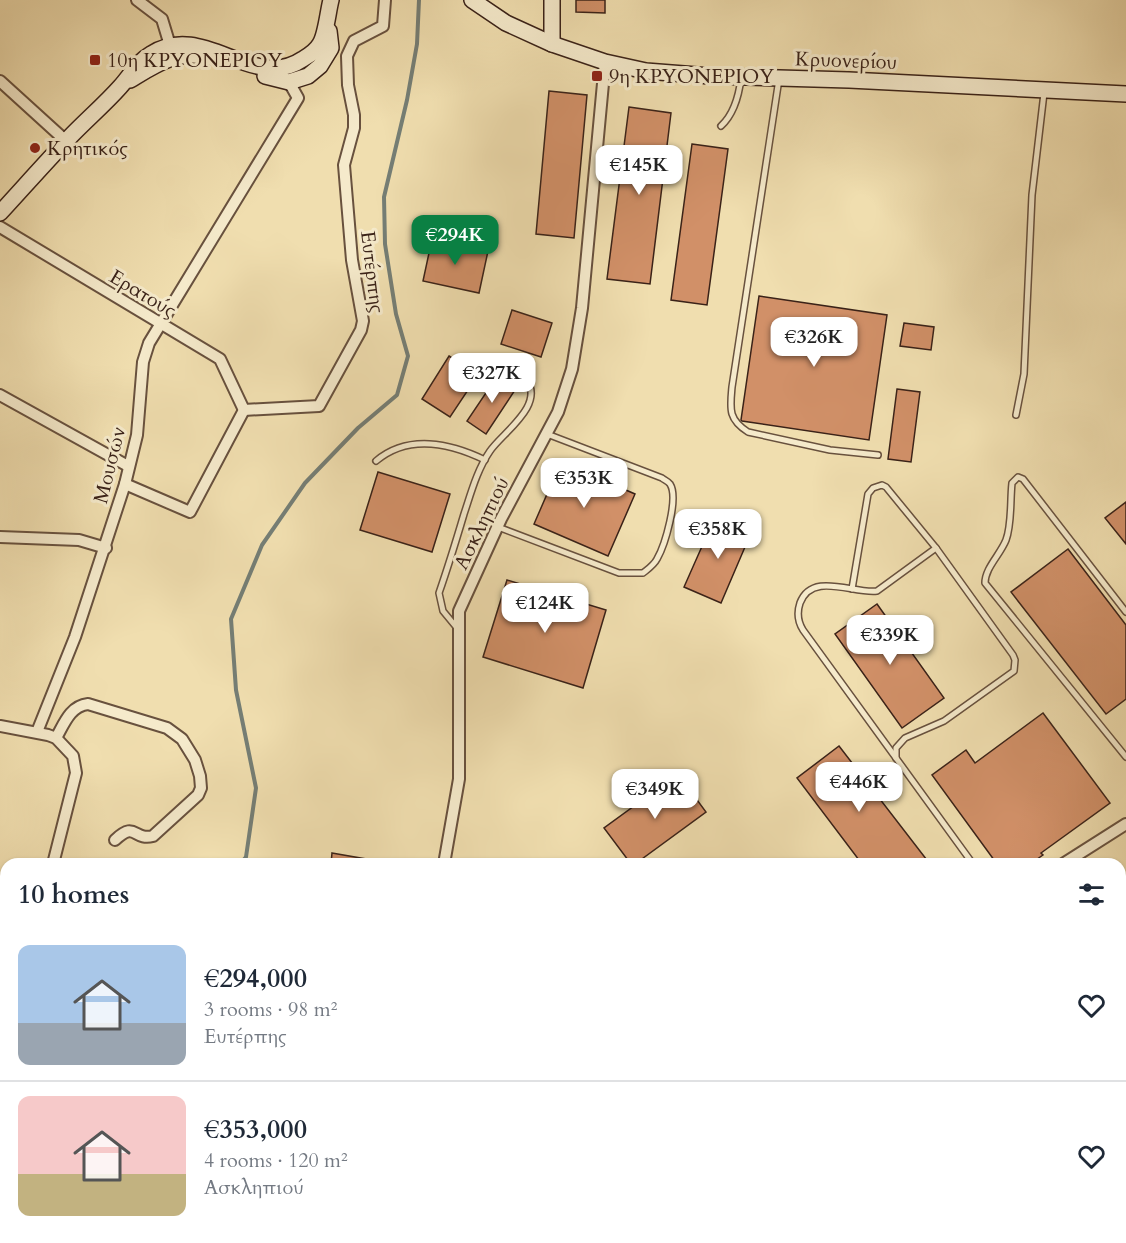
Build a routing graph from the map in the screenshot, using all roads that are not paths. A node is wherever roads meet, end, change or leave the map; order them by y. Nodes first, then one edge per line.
1 (137, 0) edge
2 (331, 0) edge
3 (385, 0) edge
4 (472, 0) edge
5 (552, 0) edge
6 (327, 16) junction
7 (552, 44) junction
8 (171, 51) junction
9 (605, 62) junction
10 (741, 77) junction
11 (780, 78) junction
12 (0, 81) edge
13 (289, 82) junction
14 (1044, 91) junction
15 (1126, 94) edge
16 (721, 126) dead end
17 (66, 141) junction
18 (0, 213) edge
19 (0, 227) edge
20 (159, 324) junction
21 (526, 379) dead end
22 (0, 395) edge
23 (243, 410) junction
24 (1016, 415) dead end
25 (546, 434) junction
26 (878, 455) dead end
27 (485, 460) junction
28 (376, 461) dead end
29 (128, 466) junction
30 (125, 484) junction
31 (498, 526) junction
32 (0, 537) edge
33 (106, 548) junction
34 (936, 548) junction
35 (852, 589) junction
36 (1126, 612) edge
37 (458, 629) junction
38 (0, 726) edge
39 (37, 732) junction
40 (56, 738) junction
41 (1126, 757) edge
42 (896, 758) junction
43 (1126, 824) edge
44 (115, 840) dead end
45 (55, 858) edge
46 (445, 858) edge
47 (969, 858) edge
48 (1072, 858) edge

1 - 8 street
2 - 6 main road
3 - 23 street, Ευτέρπης
4 - 7 main road, Κρυονερίου
5 - 7 main road
6 - 8 main road
6 - 13 main road
7 - 9 main road, Κρυονερίου
8 - 13 main road
8 - 17 main road
9 - 10 main road, Κρυονερίου
9 - 25 street, Ασκληπιού
10 - 11 main road, Κρυονερίου
10 - 16 lane
11 - 14 main road, Κρυονερίου
11 - 26 lane
12 - 17 street
13 - 20 street, Μουσών
14 - 15 main road, Κρυονερίου
14 - 24 lane
17 - 18 main road
19 - 20 street, Ερατούς
20 - 23 street, Ερατούς
20 - 29 street, Μουσών
21 - 27 lane
22 - 29 street
23 - 30 street
25 - 31 street, Ασκληπιού
25 - 31 lane
27 - 28 lane
27 - 37 lane
29 - 30 street, Μουσών
30 - 33 street, Μουσών
31 - 37 street, Ασκληπιού
32 - 33 street
33 - 39 street, Μουσών
34 - 35 lane
34 - 35 lane
34 - 42 lane
35 - 42 lane
36 - 41 lane
37 - 46 street, Ασκληπιού
38 - 39 street
39 - 40 street
40 - 44 street
40 - 45 street
42 - 47 lane
43 - 48 street

